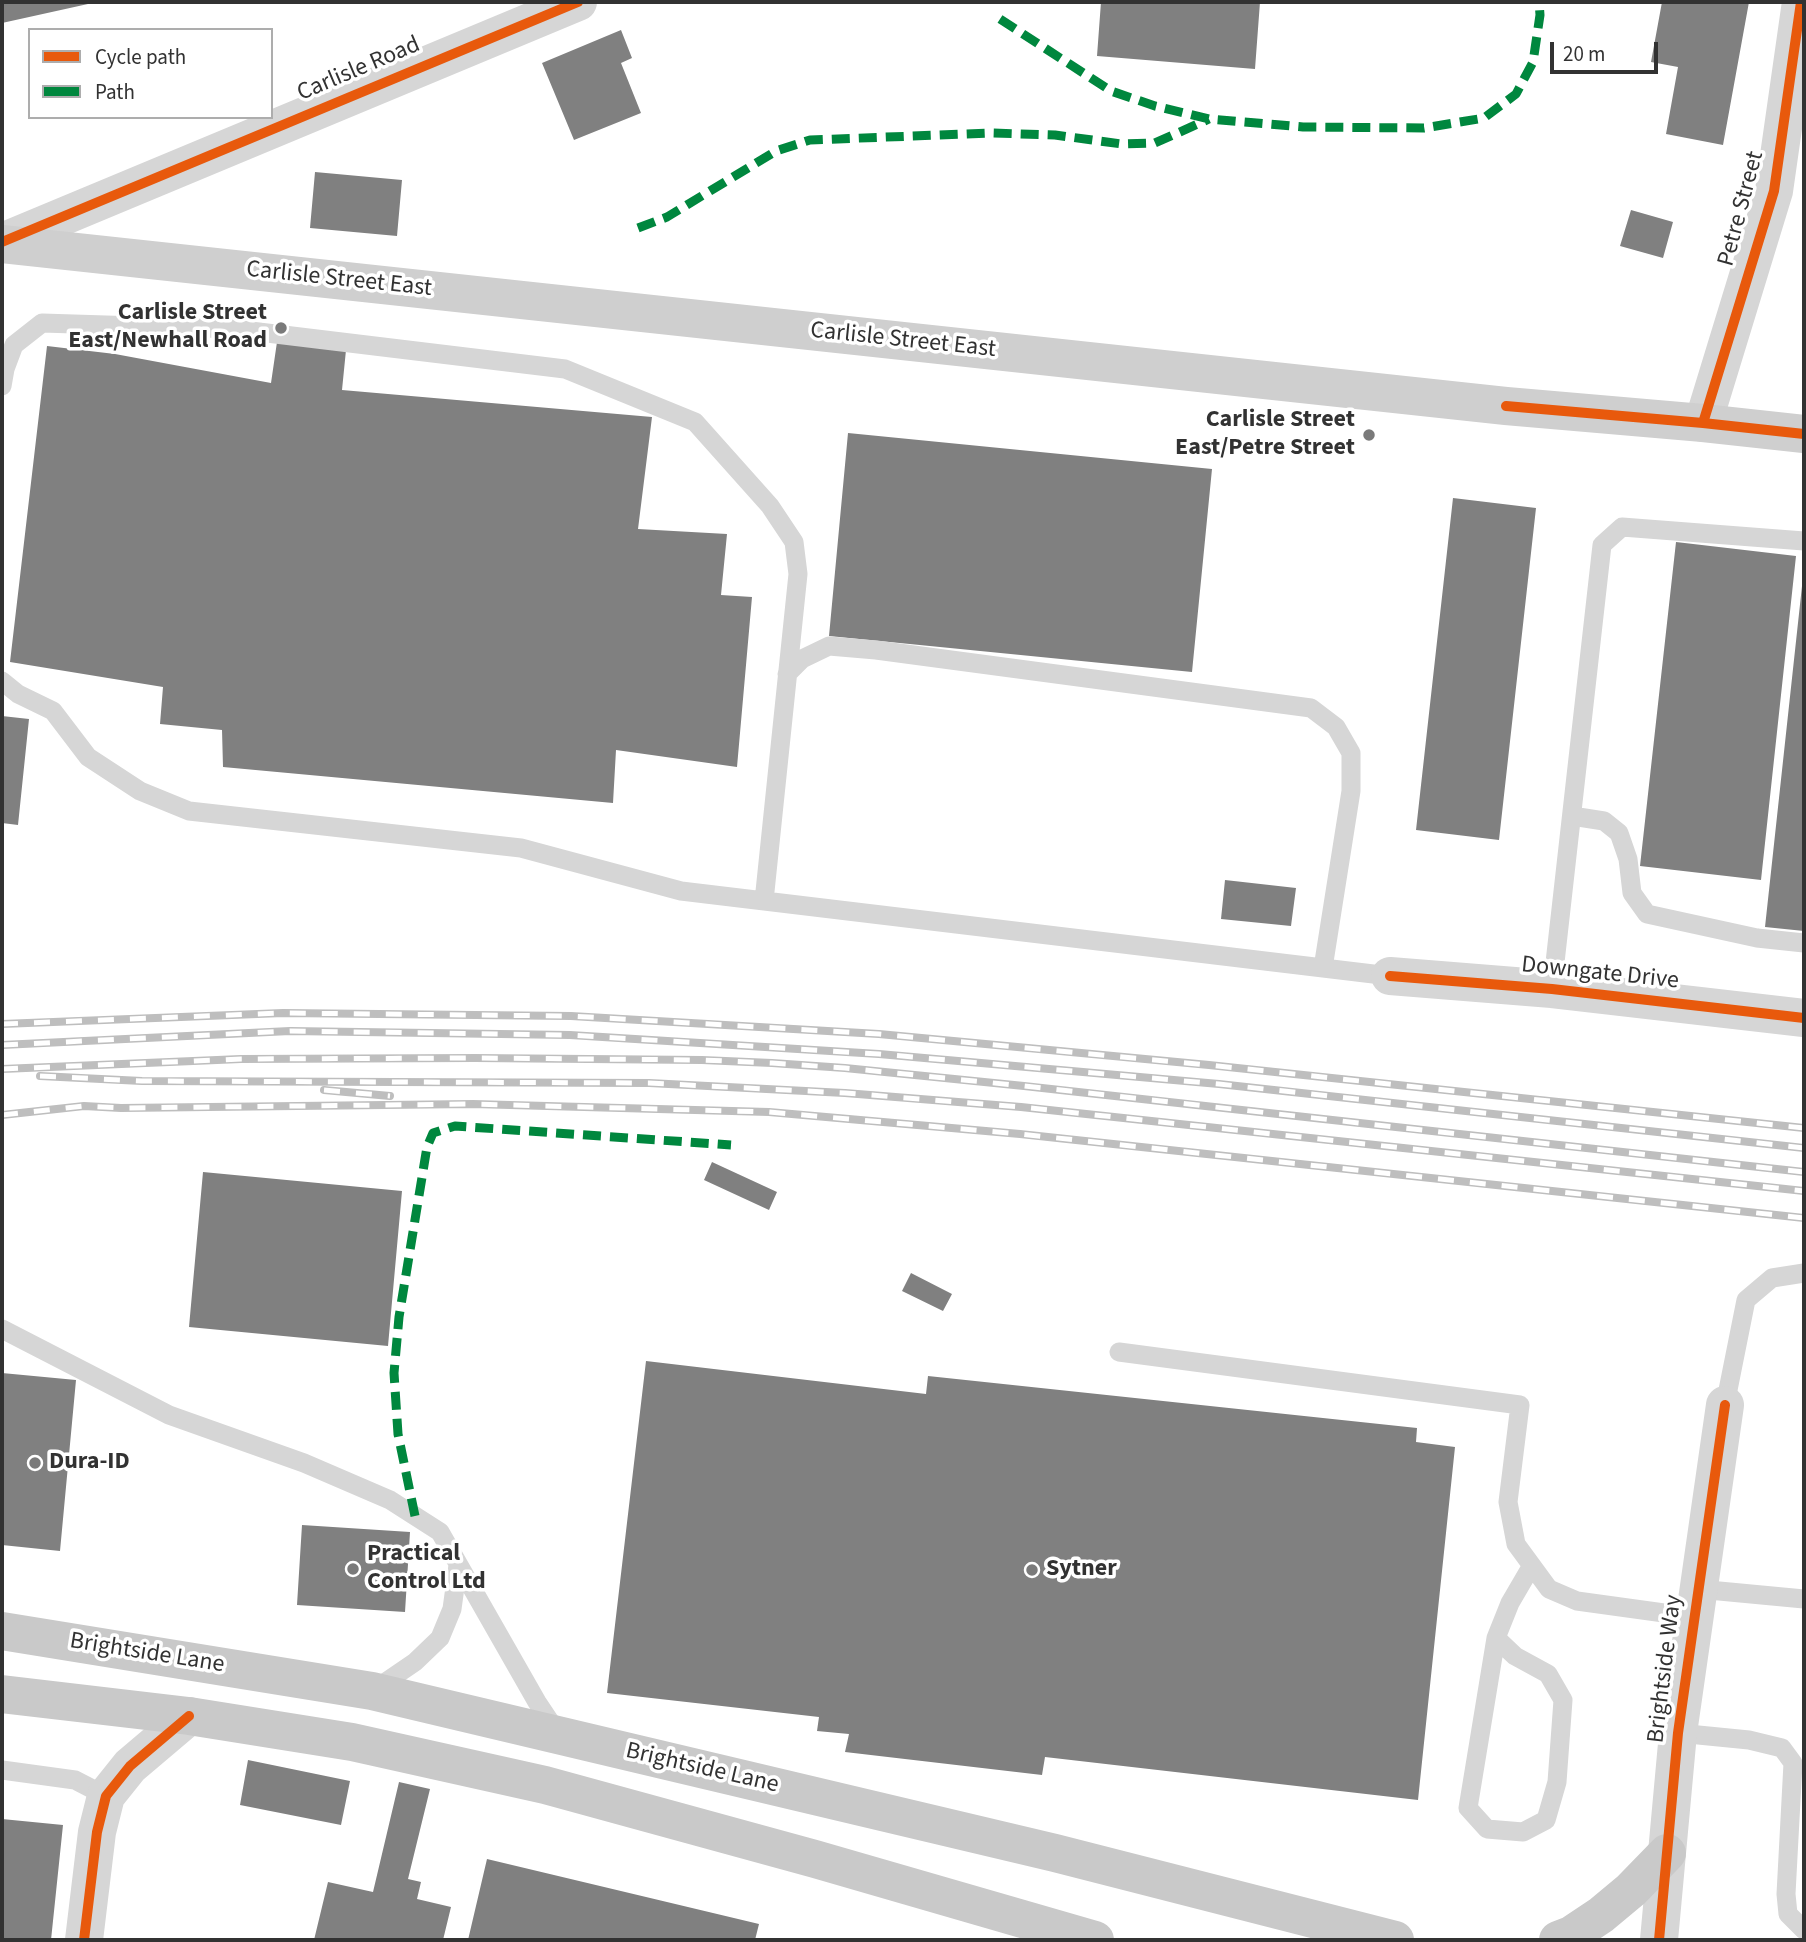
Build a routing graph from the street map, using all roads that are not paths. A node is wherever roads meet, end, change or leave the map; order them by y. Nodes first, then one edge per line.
1 (578, 2) edge
2 (1801, 2) edge
3 (2, 243) edge
4 (2, 386) edge
5 (1703, 423) junction
6 (1804, 434) edge
7 (1804, 541) edge
8 (787, 674) junction
9 (2, 681) edge
10 (1572, 816) junction
11 (764, 901) junction
12 (1804, 943) edge
13 (1324, 968) junction
14 (1390, 976) joint
15 (1552, 989) junction
16 (1804, 1018) edge
17 (1804, 1273) edge
18 (2, 1329) edge
19 (1119, 1352) dead end
20 (1725, 1405) joint
21 (458, 1565) junction
22 (1531, 1567) junction
23 (1804, 1599) edge
24 (1695, 1603) junction
25 (2, 1631) edge
26 (1496, 1638) junction
27 (372, 1691) junction
28 (2, 1694) edge
29 (189, 1716) junction
30 (1678, 1733) junction
31 (559, 1736) junction
32 (2, 1770) edge
33 (102, 1814) junction
34 (1667, 1853) junction
35 (1321, 1930) edge
36 (1804, 1930) edge
37 (84, 1940) edge
38 (1095, 1940) edge
39 (1395, 1940) edge
40 (1558, 1940) edge
41 (1659, 1940) edge

1 - 3 street, Carlisle Road
2 - 5 street, Petre Street
3 - 5 main road, Carlisle Street East
4 - 8 lane
5 - 6 main road, Carlisle Street East
7 - 10 lane
8 - 11 lane
8 - 13 lane
9 - 11 lane
10 - 12 lane
10 - 15 lane
11 - 13 lane
13 - 14 lane
14 - 15 street, Downgate Drive
15 - 16 street, Downgate Drive
17 - 20 lane
18 - 21 lane
19 - 22 lane
20 - 24 street, Brightside Way
21 - 27 lane
21 - 31 lane
22 - 24 lane
22 - 26 lane
23 - 24 lane
24 - 30 street, Brightside Way
25 - 27 main road, Brightside Lane
26 - 26 lane
27 - 31 main road, Brightside Lane
28 - 29 main road
29 - 33 street
29 - 38 main road
30 - 34 street, Brightside Way
30 - 36 lane
31 - 35 main road, Brightside Lane
32 - 33 lane
33 - 37 street
34 - 40 main road
34 - 41 street, Brightside Way
35 - 39 main road, Brightside Lane

